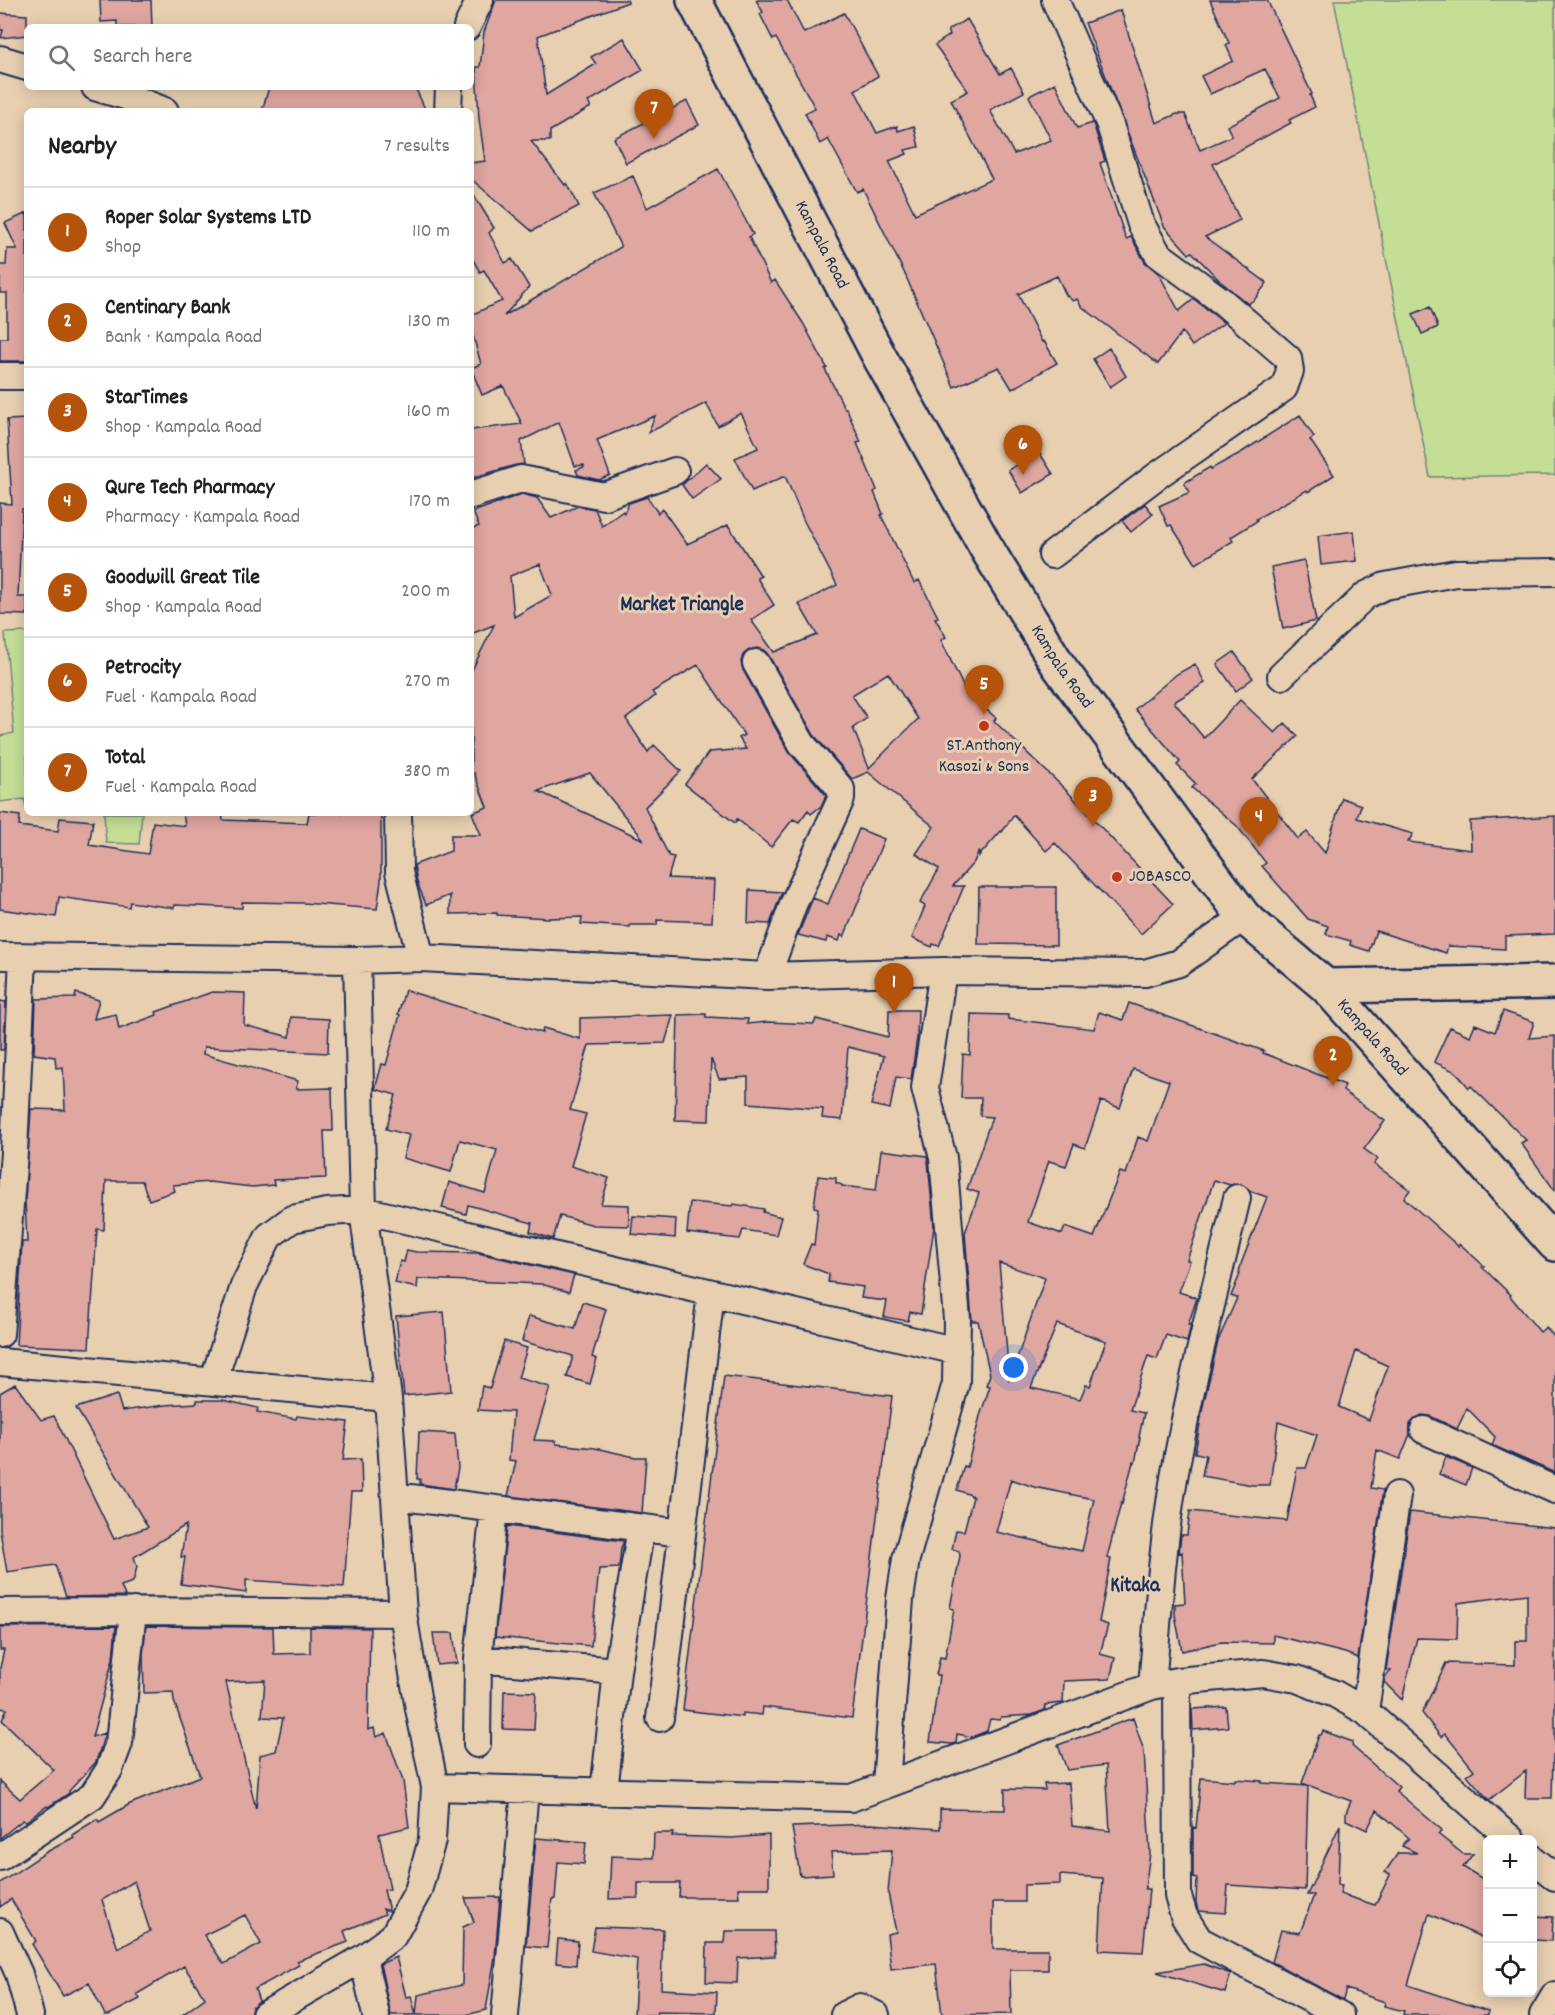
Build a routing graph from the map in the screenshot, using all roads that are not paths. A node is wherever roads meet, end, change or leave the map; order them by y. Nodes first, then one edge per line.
1 (480, 0) edge
2 (694, 0) edge
3 (1055, 0) edge
4 (468, 24) edge
5 (0, 59) edge
6 (24, 66) edge
7 (105, 90) edge
8 (449, 90) edge
9 (157, 108) edge
10 (448, 108) edge
11 (0, 376) edge
12 (24, 376) edge
13 (675, 471) dead end
14 (474, 494) edge
15 (1052, 555) dead end
16 (1555, 572) edge
17 (756, 663) dead end
18 (1281, 676) dead end
19 (398, 816) edge
20 (1244, 917) junction
21 (11, 956) edge
22 (422, 958) junction
23 (357, 960) junction
24 (943, 970) junction
25 (767, 976) junction
26 (1555, 982) edge
27 (1326, 986) junction
28 (1237, 1198) dead end
29 (363, 1210) junction
30 (1555, 1244) edge
31 (711, 1293) junction
32 (0, 1334) edge
33 (957, 1351) junction
34 (0, 1362) edge
35 (213, 1382) junction
36 (388, 1398) junction
37 (1424, 1430) dead end
38 (1555, 1490) edge
39 (1397, 1495) dead end
40 (395, 1496) junction
41 (494, 1509) junction
42 (641, 1528) junction
43 (682, 1533) junction
44 (133, 1611) junction
45 (0, 1612) edge
46 (403, 1613) junction
47 (478, 1659) junction
48 (617, 1671) junction
49 (1177, 1681) junction
50 (1152, 1686) junction
51 (1365, 1711) junction
52 (660, 1719) dead end
53 (477, 1744) dead end
54 (886, 1784) junction
55 (435, 1787) junction
56 (525, 1790) junction
57 (604, 1792) junction
58 (1507, 1835) edge
59 (0, 1857) edge
60 (1537, 1861) edge
61 (1555, 1877) edge
62 (0, 1932) edge
63 (363, 1958) junction
64 (1555, 1995) edge
65 (30, 2015) edge
66 (265, 2015) edge
67 (376, 2015) edge
68 (505, 2015) edge
69 (844, 2015) edge
70 (876, 2015) edge
71 (1340, 2015) edge
72 (1543, 2015) edge

1 - 4 street
2 - 20 main road, Kampala Road
3 - 15 street
5 - 6 street
7 - 9 street
8 - 10 street
11 - 12 street
13 - 14 street
16 - 18 street
17 - 25 street
19 - 22 street
20 - 24 street
20 - 27 main road, Kampala Road
21 - 23 street
21 - 32 street
22 - 23 street
22 - 25 street
23 - 29 street
24 - 25 street
24 - 33 street
26 - 27 main road
27 - 30 main road, Kampala Road
28 - 50 street
29 - 31 street
29 - 35 street
29 - 36 street
31 - 33 street
31 - 43 street
33 - 54 street
34 - 35 street
35 - 36 street
36 - 40 street
37 - 38 street
39 - 51 street
40 - 41 street
40 - 46 street
41 - 42 street
41 - 47 street
42 - 43 street
42 - 48 street
43 - 52 street
44 - 45 street
44 - 46 street
44 - 59 street
46 - 55 street
47 - 48 street
47 - 53 street
48 - 57 street
49 - 50 street
49 - 51 street
49 - 71 street
50 - 54 street
51 - 58 street
54 - 57 street
55 - 56 street
55 - 63 street
56 - 57 street
56 - 68 street
60 - 61 street
62 - 65 street
63 - 66 street
63 - 67 street
64 - 72 street
69 - 70 street

